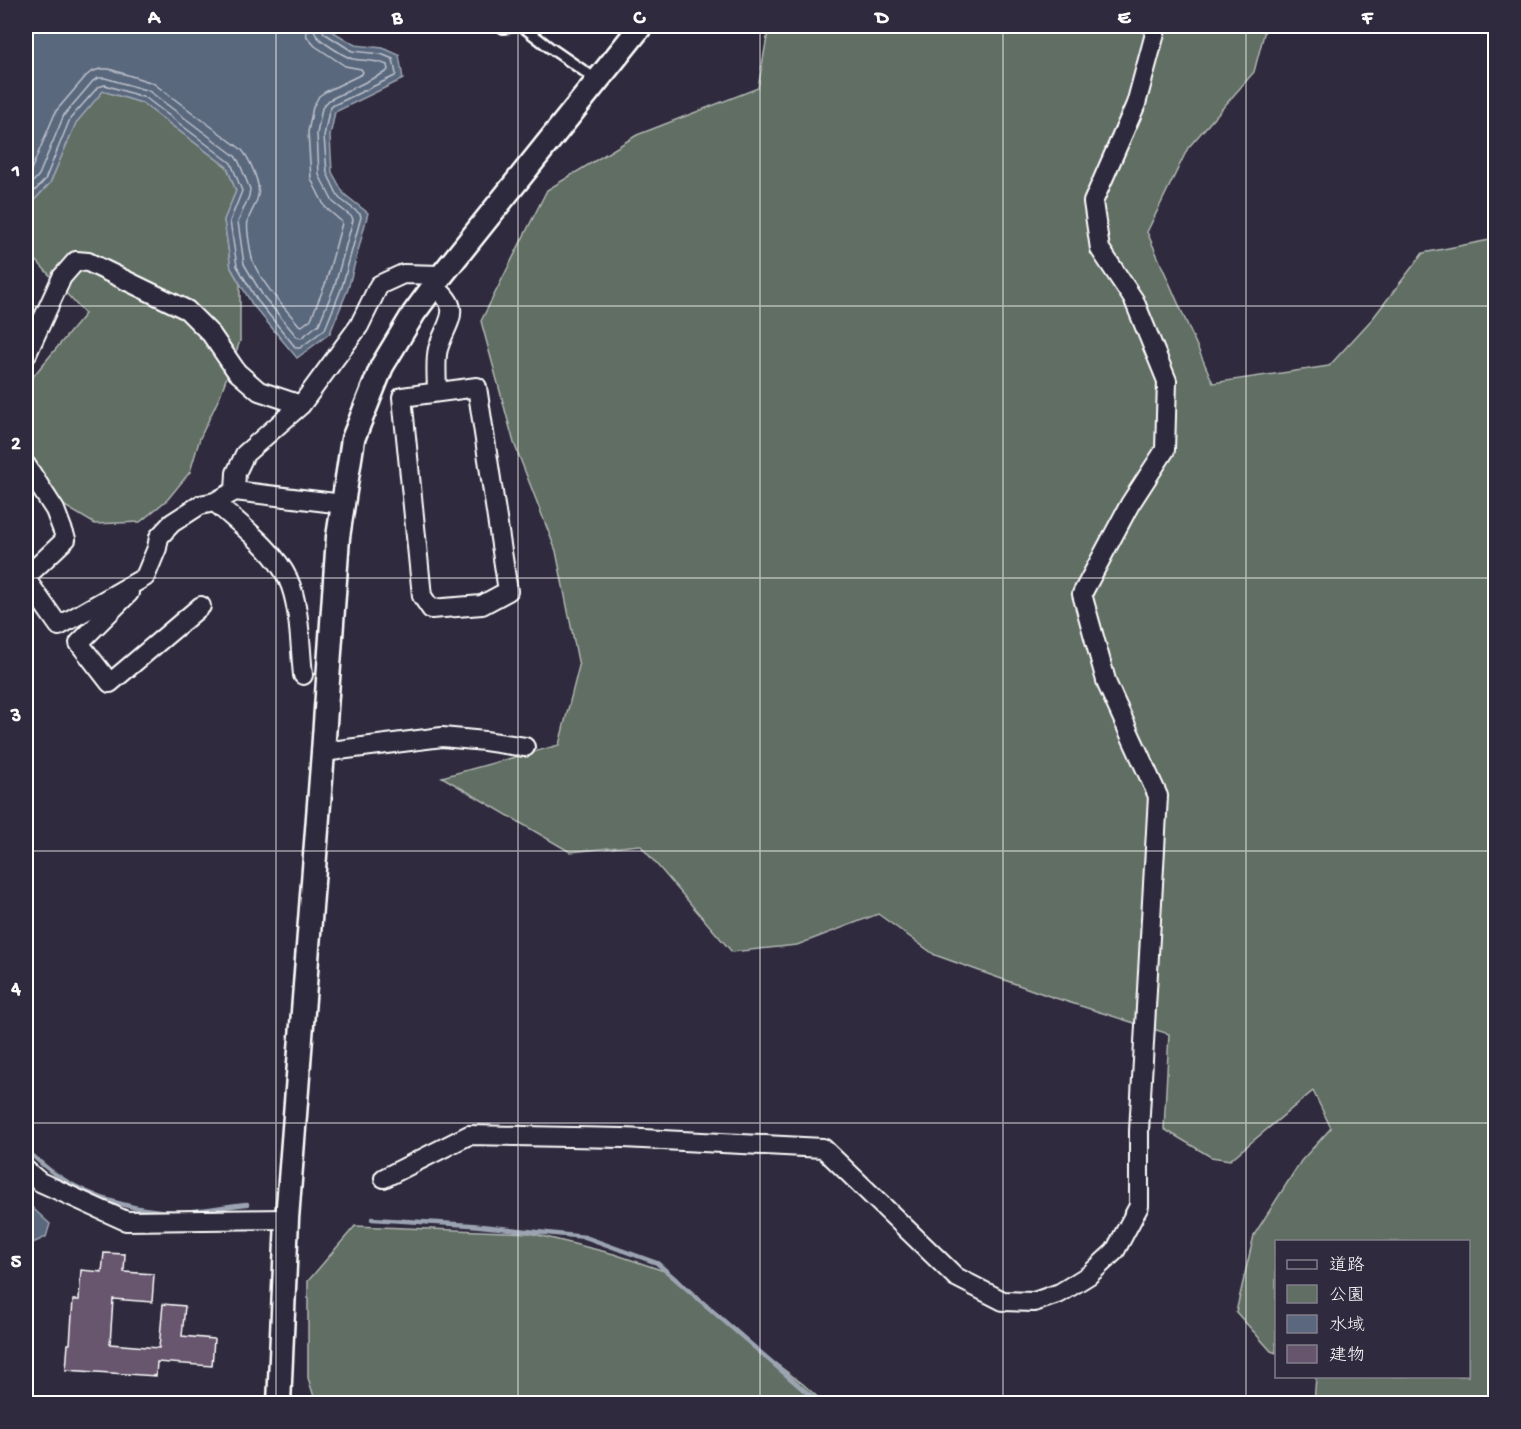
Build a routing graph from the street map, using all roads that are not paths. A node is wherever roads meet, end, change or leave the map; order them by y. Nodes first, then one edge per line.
1 (517, 26) edge
2 (522, 26) edge
3 (641, 26) edge
4 (1156, 26) edge
5 (503, 28) dead end
6 (597, 80) junction
7 (438, 280) junction
8 (26, 356) edge
9 (437, 392) junction
10 (301, 405) junction
11 (26, 465) edge
12 (235, 491) junction
13 (215, 502) junction
14 (343, 504) junction
15 (26, 578) edge
16 (145, 578) junction
17 (201, 606) dead end
18 (303, 675) dead end
19 (525, 747) dead end
20 (323, 752) junction
21 (26, 1170) edge
22 (384, 1178) dead end
23 (287, 1219) junction
24 (279, 1404) edge

1 - 5 lane
2 - 6 lane
3 - 6 street
4 - 22 street
6 - 7 street
7 - 9 street
7 - 10 street
7 - 14 street
8 - 10 street
9 - 9 street
10 - 12 street
11 - 15 street
12 - 13 street
12 - 14 street
13 - 16 street
13 - 18 street
14 - 20 street
15 - 16 street
16 - 17 street
19 - 20 street
20 - 23 street
21 - 23 street
23 - 24 street

